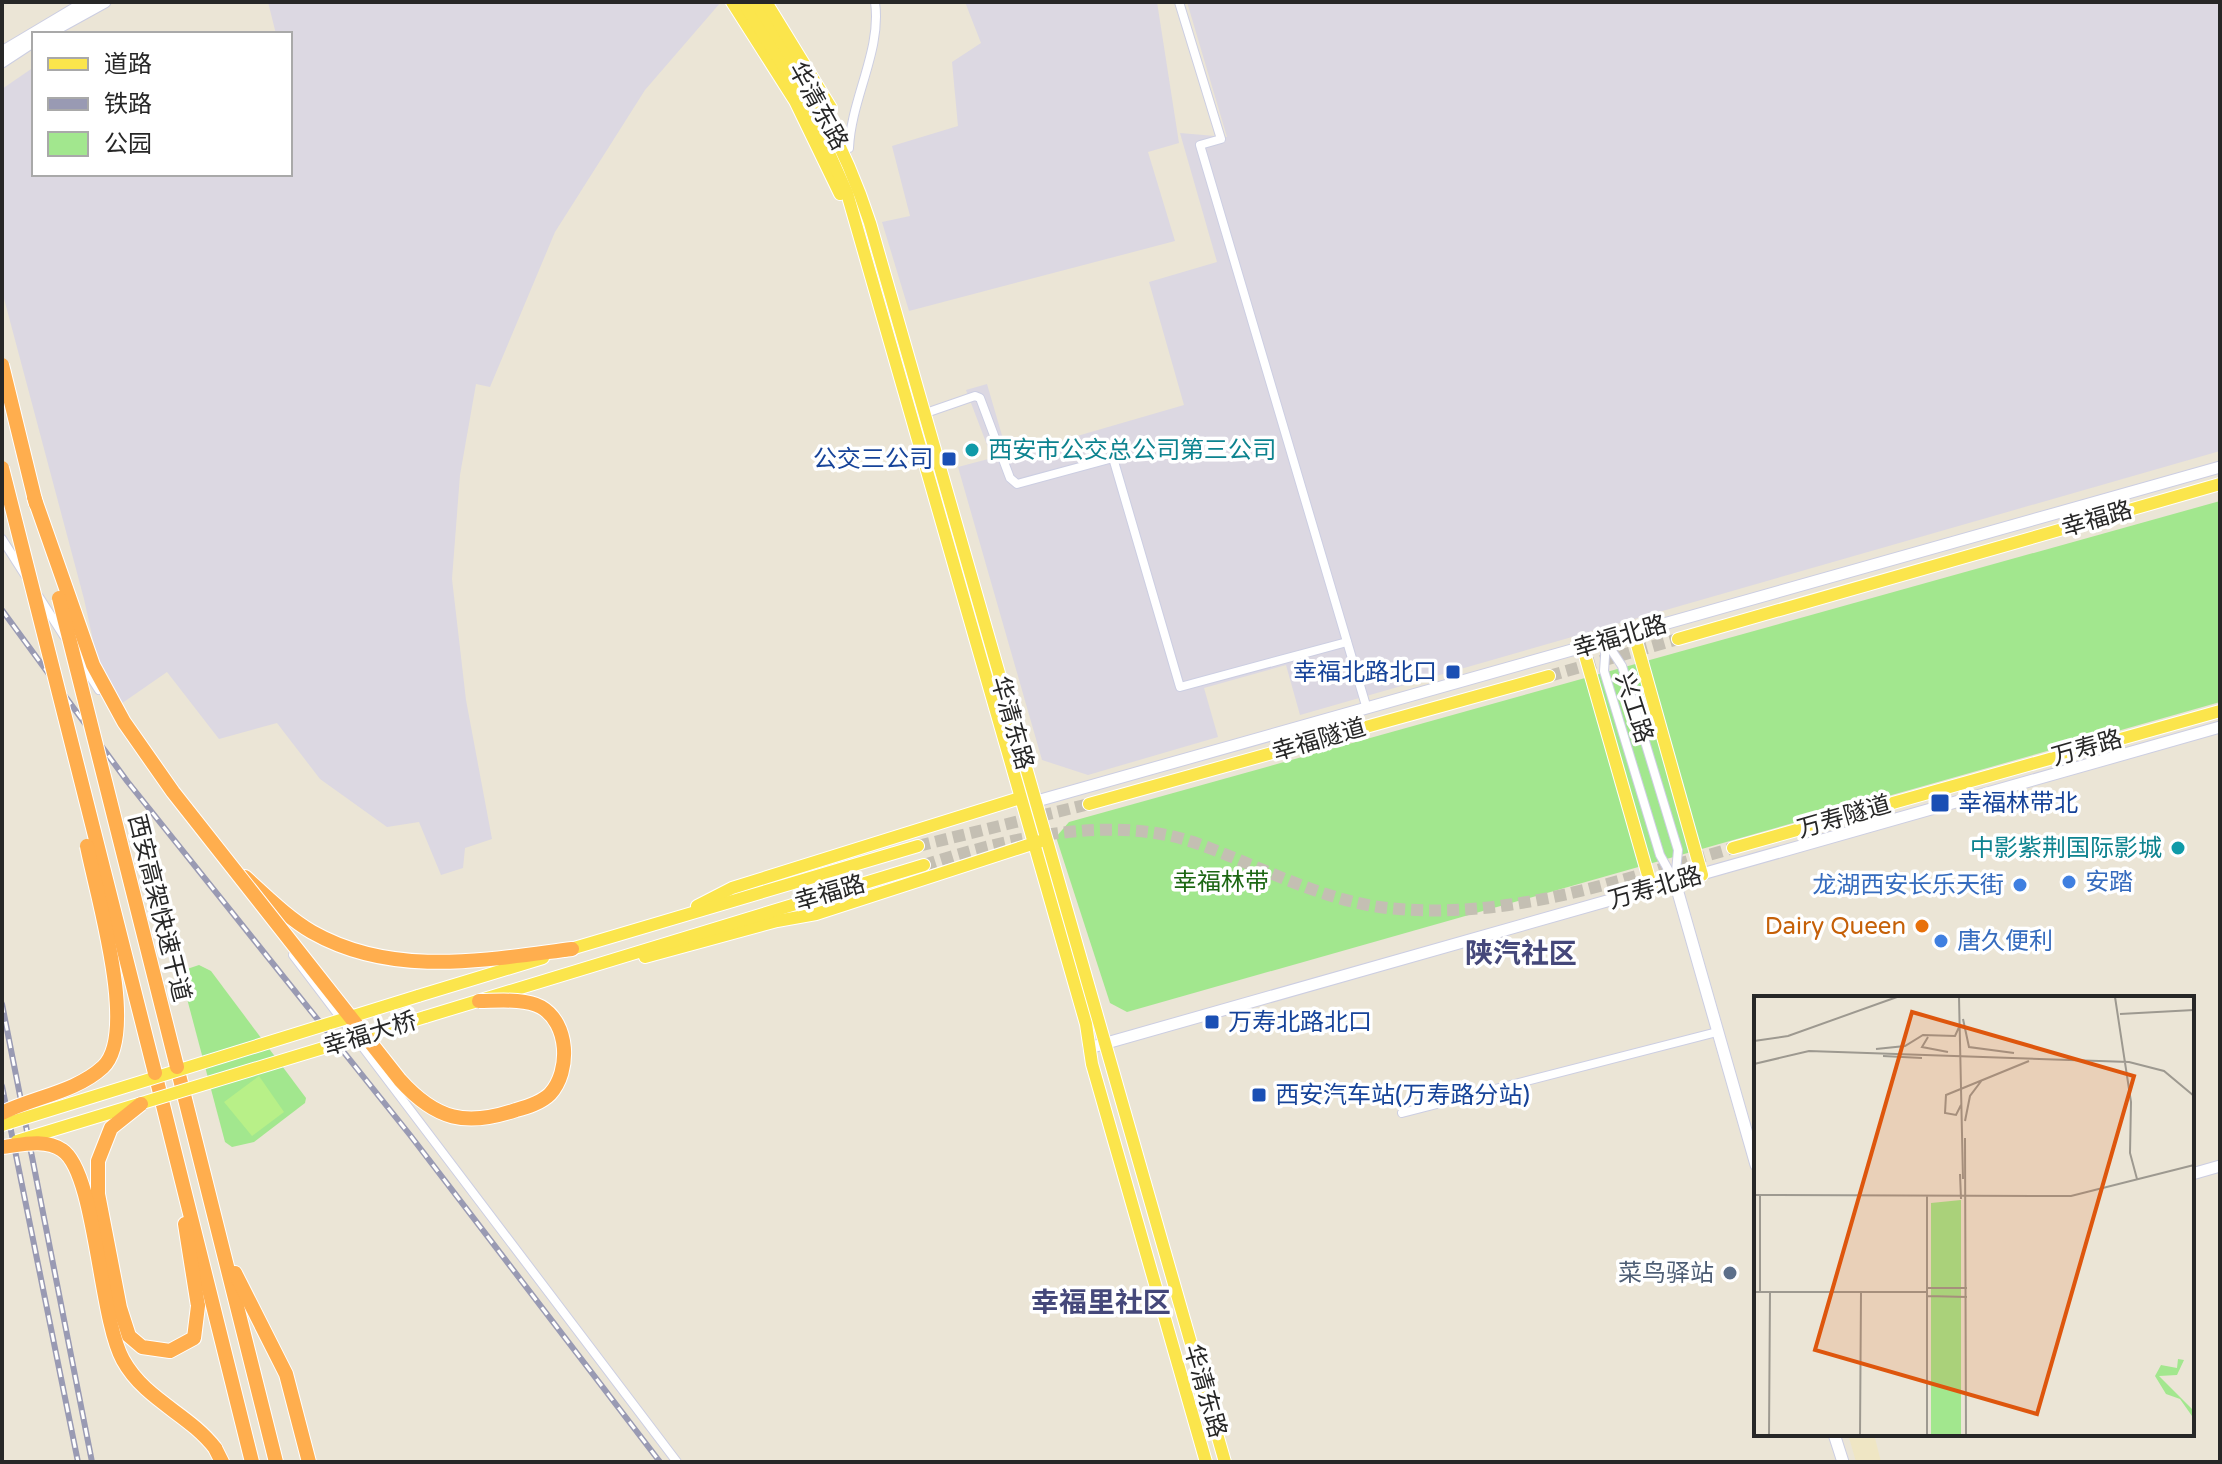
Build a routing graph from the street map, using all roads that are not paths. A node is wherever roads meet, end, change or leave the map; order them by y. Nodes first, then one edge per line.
1 (86, 2) edge
2 (105, 2) edge
3 (732, 2) edge
4 (743, 2) edge
5 (755, 2) edge
6 (766, 2) edge
7 (875, 2) edge
8 (1179, 2) edge
9 (36, 32) edge
10 (51, 32) edge
11 (32, 34) edge
12 (32, 42) edge
13 (2, 52) edge
14 (2, 62) edge
15 (849, 148) junction
16 (862, 245) junction
17 (883, 270) junction
18 (2, 365) edge
19 (923, 414) junction
20 (2220, 467) edge
21 (2, 468) edge
22 (2220, 484) edge
23 (34, 497) junction
24 (2021, 523) junction
25 (2064, 528) junction
26 (2, 539) edge
27 (1634, 634) junction
28 (1678, 639) tunnel mouth
29 (1347, 642) junction
30 (1606, 642) junction
31 (1583, 648) junction
32 (1549, 676) tunnel mouth
33 (99, 690) dead end
34 (61, 708) junction
35 (1367, 709) junction
36 (2220, 711) edge
37 (2173, 724) junction
38 (2220, 727) edge
39 (2129, 753) junction
40 (1954, 786) joint
41 (1020, 798) junction
42 (1037, 801) junction
43 (1089, 804) tunnel mouth
44 (1048, 839) junction
45 (1033, 844) junction
46 (918, 846) tunnel mouth
47 (1733, 848) tunnel mouth
48 (227, 861) junction
49 (924, 865) tunnel mouth
50 (1702, 875) junction
51 (1675, 882) junction
52 (1652, 889) junction
53 (730, 901) joint
54 (674, 919) junction
55 (737, 921) joint
56 (572, 949) junction
57 (293, 955) dead end
58 (594, 966) junction
59 (479, 1001) junction
60 (1717, 1032) junction
61 (1106, 1043) junction
62 (1089, 1048) junction
63 (141, 1104) junction
64 (2, 1113) edge
65 (1402, 1113) dead end
66 (2, 1125) edge
67 (171, 1137) junction
68 (2, 1146) edge
69 (1754, 1158) edge
70 (2220, 1166) edge
71 (2194, 1173) edge
72 (225, 1255) junction
73 (1835, 1436) edge
74 (222, 1462) edge
75 (252, 1462) edge
76 (276, 1462) edge
77 (309, 1462) edge
78 (677, 1462) edge
79 (1206, 1462) edge
80 (1225, 1462) edge
81 (1843, 1462) edge

1 - 9 main road
2 - 10 main road
3 - 16 main road
4 - 16 main road, 华清东路
5 - 17 main road, 华清东路
6 - 15 main road
7 - 15 street
8 - 29 street
11 - 13 main road
12 - 14 main road
15 - 17 main road
16 - 41 main road, 华清东路
17 - 19 main road, 华清东路
18 - 23 highway, 西安高架快速干道, bridge
19 - 29 street
19 - 42 main road, 华清东路
20 - 24 main road, 幸福北路
21 - 34 highway, 西安高架快速干道, bridge
22 - 25 main road, 幸福路
23 - 48 highway, bridge
23 - 72 highway, 西安高架快速干道, bridge
24 - 25 main road
24 - 27 main road, 幸福北路
25 - 28 main road, 幸福路
26 - 33 street
27 - 30 main road, 幸福北路
27 - 50 main road
29 - 35 street
30 - 31 main road, 幸福北路
30 - 51 street, 兴工路
30 - 51 street, 兴工路
31 - 35 main road, 幸福北路
31 - 52 main road
32 - 43 main road, 幸福隧道
34 - 64 highway, bridge
34 - 67 highway, 西安高架快速干道, bridge
35 - 42 main road, 幸福北路
36 - 37 main road, 万寿路
37 - 39 main road
37 - 40 main road, 万寿路
38 - 39 main road, 万寿北路
39 - 50 main road, 万寿北路
40 - 47 main road, 万寿隧道
41 - 42 main road, 幸福北路
41 - 45 main road, 华清东路
41 - 54 main road
42 - 44 main road, 华清东路
44 - 45 main road
44 - 61 main road, 华清东路
45 - 58 main road
45 - 62 main road, 华清东路
46 - 53 main road, 幸福路
48 - 56 highway, bridge
48 - 59 highway, bridge
49 - 55 main road, 幸福路
50 - 51 main road, 万寿北路
51 - 52 main road, 万寿北路
51 - 60 main road, 兴工路
52 - 61 main road, 万寿北路
53 - 54 main road, 幸福大桥
54 - 56 main road, 幸福大桥
55 - 58 main road, 幸福大桥
56 - 66 main road, 幸福大桥, bridge
57 - 78 street
58 - 59 main road, 幸福大桥, bridge
59 - 63 main road, 幸福大桥, bridge
60 - 65 street
60 - 69 main road, 兴工路
61 - 62 main road, 万寿北路
61 - 80 main road, 华清东路
62 - 79 main road, 华清东路
63 - 67 highway, bridge
63 - 68 main road, 幸福大桥, bridge
67 - 75 highway, 西安高架快速干道
68 - 74 highway, bridge
70 - 71 main road
72 - 76 highway, 西安高架快速干道
72 - 77 highway
73 - 81 main road

